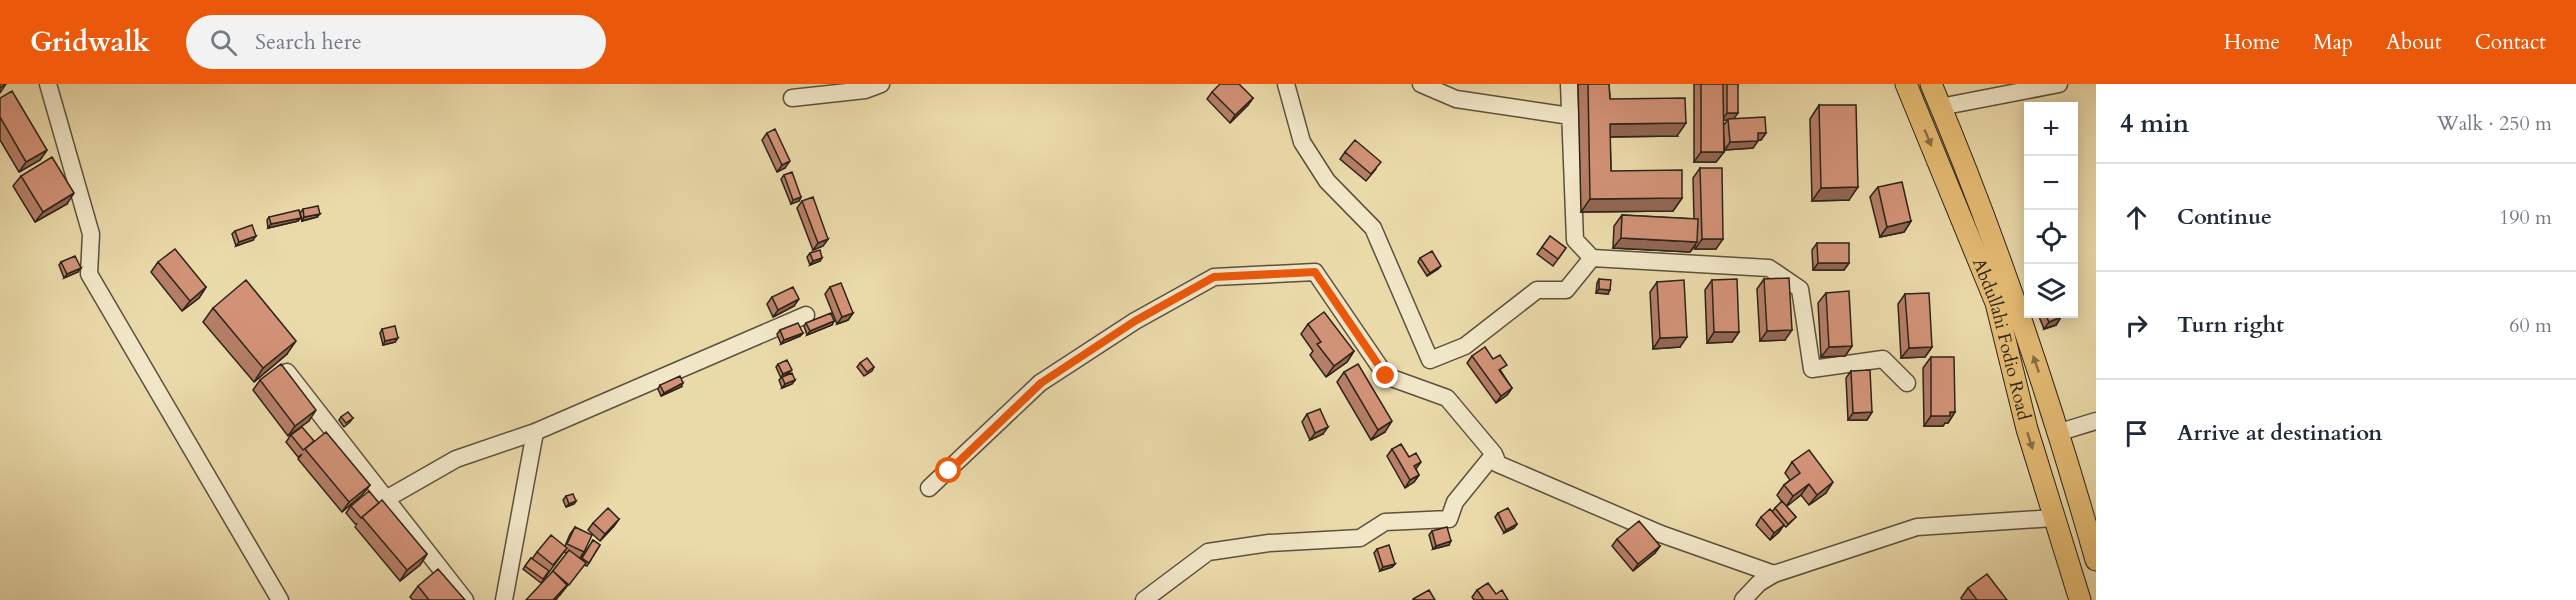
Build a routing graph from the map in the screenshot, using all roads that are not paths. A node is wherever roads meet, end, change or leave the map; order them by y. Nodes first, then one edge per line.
1 (48, 84) edge
2 (881, 84) edge
3 (1286, 84) edge
4 (1421, 84) edge
5 (1569, 84) edge
6 (1906, 84) edge
7 (1930, 84) edge
8 (2059, 84) edge
9 (792, 98) dead end
10 (1940, 107) junction
11 (1570, 116) junction
12 (1592, 258) junction
13 (806, 315) dead end
14 (287, 372) edge
15 (1907, 383) dead end
16 (2096, 421) edge
17 (535, 432) junction
18 (2060, 432) junction
19 (1494, 454) junction
20 (929, 488) dead end
21 (386, 499) junction
22 (2054, 518) junction
23 (2096, 560) edge
24 (1774, 574) junction
25 (280, 600) edge
26 (465, 600) edge
27 (504, 600) edge
28 (1144, 600) edge
29 (1743, 600) edge
30 (2080, 600) edge

1 - 25 street
2 - 9 street
3 - 12 street
4 - 11 street
5 - 11 street
6 -> 22 main road, Abdullahi Fodio Road
7 - 10 main road, Abdullahi Fodio Road
8 - 10 street
18 -> 10 main road, Abdullahi Fodio Road
11 - 12 street
12 - 15 street
13 - 17 street
14 - 21 street
16 - 18 street
17 - 21 street
17 - 27 street
18 - 23 main road, Abdullahi Fodio Road
19 - 20 street
19 - 24 street
19 - 28 street
21 - 26 street
22 - 24 street
22 - 30 main road, Abdullahi Fodio Road
24 - 29 street

